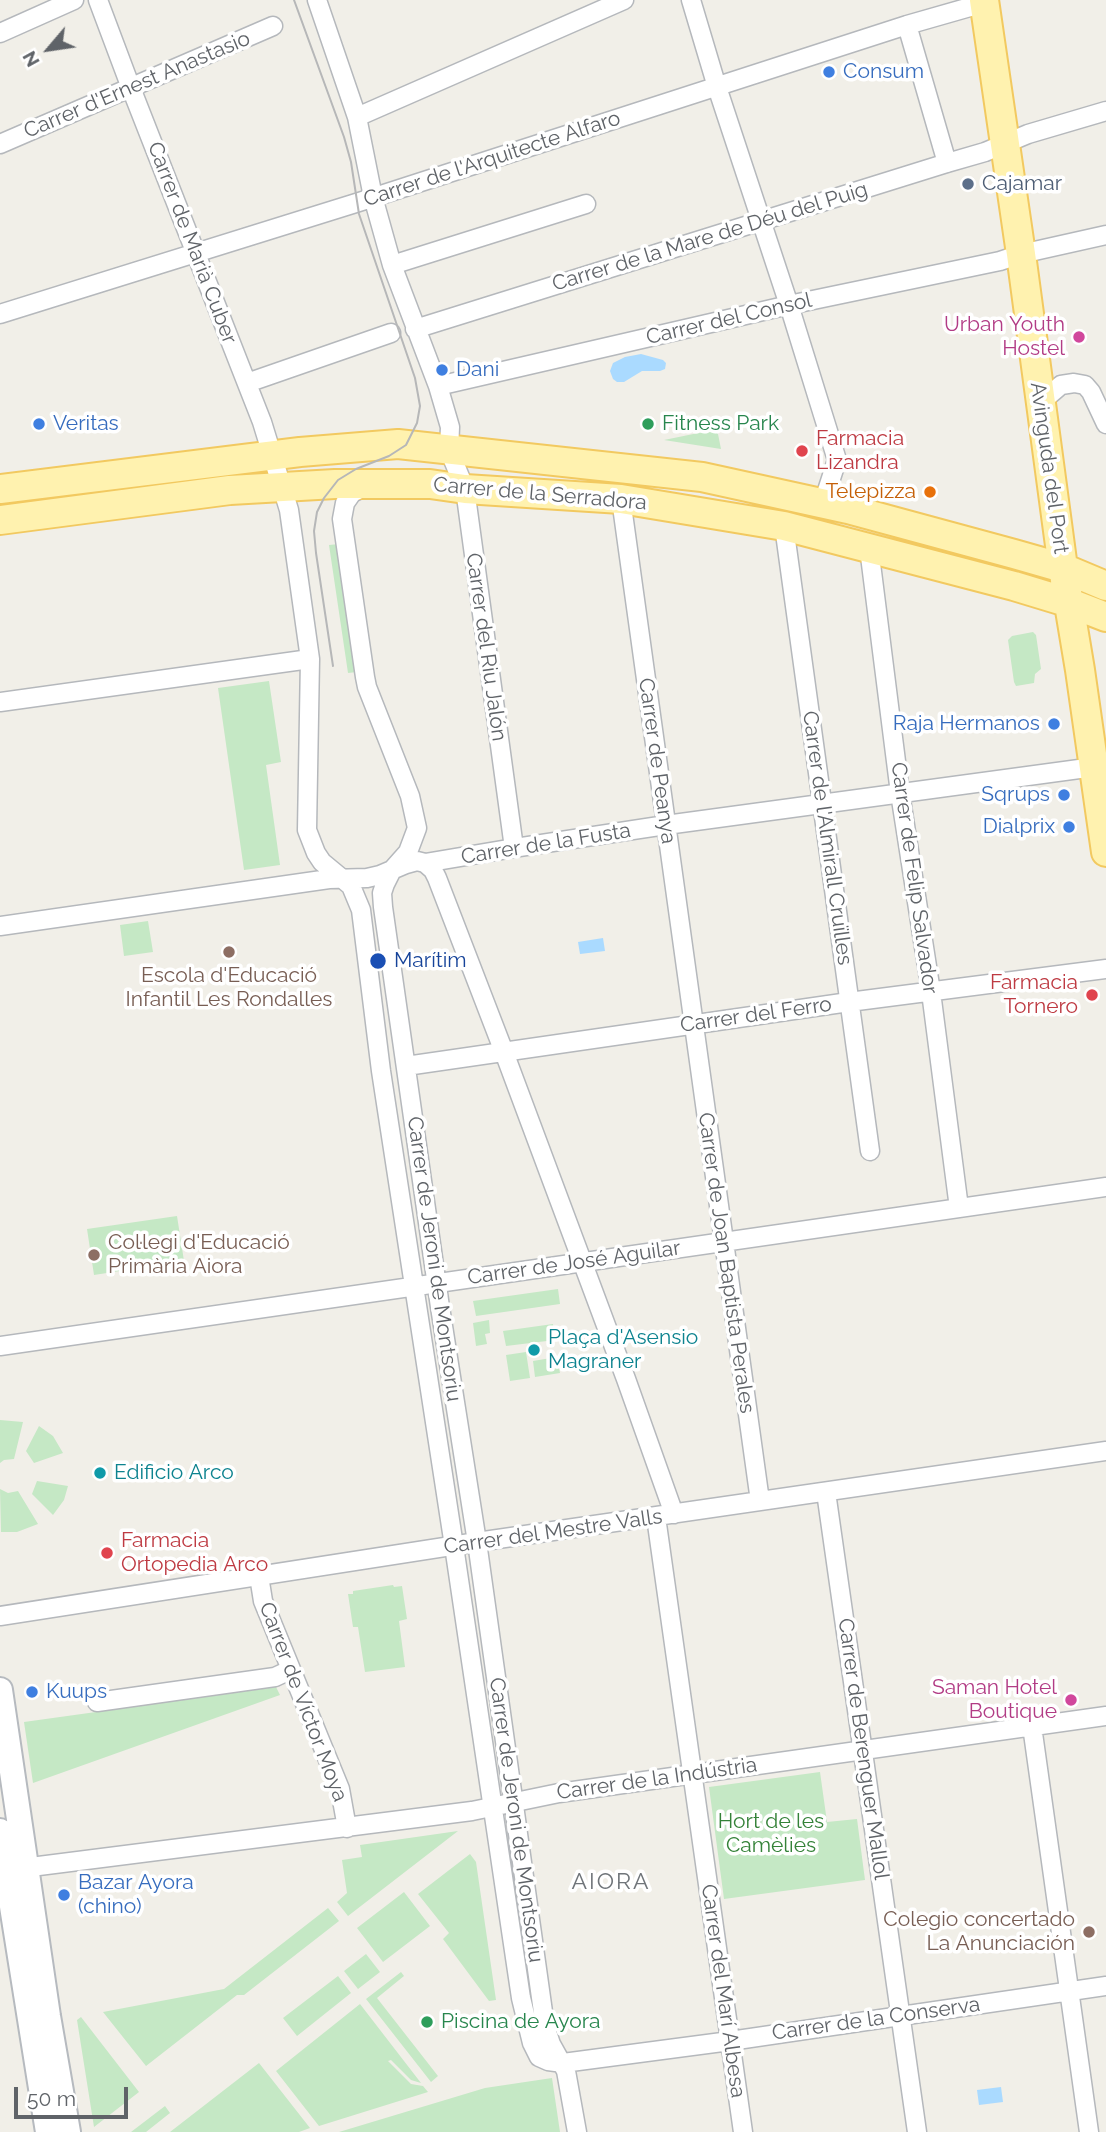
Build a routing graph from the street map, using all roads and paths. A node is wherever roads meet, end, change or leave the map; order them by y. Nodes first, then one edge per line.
1 (74, 0) edge
2 (98, 0) edge
3 (624, 0) edge
4 (691, 0) edge
5 (984, 1) edge
6 (323, 2) edge
7 (907, 25) junction
8 (273, 26) dead end
9 (0, 33) edge
10 (131, 88) junction
11 (717, 88) junction
12 (1106, 110) edge
13 (358, 117) junction
14 (0, 144) edge
15 (1005, 144) junction
16 (947, 163) junction
17 (373, 197) junction
18 (586, 204) dead end
19 (760, 222) junction
20 (1106, 235) edge
21 (195, 253) junction
22 (1021, 254) junction
23 (392, 265) junction
24 (789, 305) junction
25 (0, 314) edge
26 (415, 330) junction
27 (391, 333) dead end
28 (247, 383) junction
29 (438, 386) junction
30 (1040, 403) junction
31 (1106, 425) edge
32 (449, 450) junction
33 (271, 456) junction
34 (373, 483) junction
35 (283, 487) junction
36 (0, 489) edge
37 (465, 489) junction
38 (621, 499) junction
39 (823, 503) junction
40 (0, 520) edge
41 (784, 526) junction
42 (869, 548) junction
43 (1063, 568) junction
44 (1106, 586) edge
45 (1070, 603) junction
46 (1106, 617) edge
47 (310, 659) junction
48 (0, 702) edge
49 (1094, 767) junction
50 (900, 793) junction
51 (821, 804) junction
52 (666, 825) junction
53 (514, 848) junction
54 (1106, 852) edge
55 (425, 863) junction
56 (392, 870) junction
57 (342, 879) junction
58 (0, 926) edge
59 (1106, 969) edge
60 (931, 992) junction
61 (849, 1002) junction
62 (692, 1024) junction
63 (504, 1052) junction
64 (406, 1066) junction
65 (870, 1151) dead end
66 (1106, 1187) edge
67 (959, 1208) junction
68 (724, 1242) junction
69 (582, 1262) junction
70 (436, 1283) junction
71 (415, 1286) junction
72 (0, 1346) edge
73 (1106, 1451) edge
74 (826, 1492) junction
75 (760, 1502) junction
76 (665, 1516) junction
77 (477, 1542) junction
78 (454, 1546) junction
79 (259, 1576) junction
80 (0, 1616) edge
81 (290, 1670) junction
82 (0, 1690) edge
83 (97, 1702) dead end
84 (1106, 1716) edge
85 (1032, 1726) junction
86 (862, 1750) junction
87 (692, 1774) junction
88 (512, 1801) junction
89 (492, 1806) junction
90 (347, 1828) junction
91 (0, 1831) edge
92 (11, 1870) edge
93 (1106, 1986) edge
94 (1069, 1991) junction
95 (901, 2015) junction
96 (730, 2041) junction
97 (563, 2063) junction
98 (48, 2132) edge
99 (68, 2132) edge
100 (577, 2132) edge
101 (743, 2132) edge
102 (918, 2132) edge
103 (1089, 2132) edge

1 - 9 street
2 - 10 street, Carrer de Marià Cuber
3 - 13 street
4 - 11 street
5 - 7 street, Carrer de l'Arquitecte Alfaro
5 - 15 main road, Avinguda del Port
6 - 13 street, Carrer del Riu Jalón
7 - 11 street, Carrer de l'Arquitecte Alfaro
7 - 16 street
8 - 10 street, Carrer d'Ernest Anastasio
10 - 14 street, Carrer d'Ernest Anastasio
10 - 21 street, Carrer de Marià Cuber
11 - 17 street, Carrer de l'Arquitecte Alfaro
11 - 19 street
12 - 15 street, Carrer de la Mare de Déu del Puig
13 - 17 street, Carrer del Riu Jalón
15 - 16 street, Carrer de la Mare de Déu del Puig
15 - 22 main road, Avinguda del Port
16 - 19 street, Carrer de la Mare de Déu del Puig
17 - 21 street, Carrer de l'Arquitecte Alfaro
17 - 23 street, Carrer del Riu Jalón
18 - 23 street
19 - 24 street
19 - 26 street, Carrer de la Mare de Déu del Puig
20 - 22 street, Carrer del Consol
21 - 25 street, Carrer de l'Arquitecte Alfaro
21 - 28 street, Carrer de Marià Cuber
22 - 24 street, Carrer del Consol
22 - 30 main road, Avinguda del Port
23 - 26 street, Carrer del Riu Jalón
24 - 29 street, Carrer del Consol
24 - 39 street
26 - 29 street, Carrer del Riu Jalón
27 - 28 street
28 - 33 street, Carrer de Marià Cuber
29 - 32 street, Carrer del Riu Jalón
30 - 31 street
30 - 43 main road, Avinguda del Port
32 - 33 main road, Carrer de la Serradora
32 - 37 street, Carrer del Riu Jalón
32 - 39 main road, Carrer de la Serradora
33 - 35 street, Carrer de Marià Cuber
33 - 36 main road, Carrer de la Serradora
34 - 35 main road, Carrer de la Serradora
34 - 37 main road, Carrer de la Serradora
34 - 56 street, Carrer de Jeroni de Montsoriu
35 - 40 main road, Carrer de la Serradora
35 - 47 street, Carrer de Jeroni de Montsoriu
37 - 38 main road, Carrer de la Serradora
37 - 53 street, Carrer del Riu Jalón
38 - 41 main road, Carrer de la Serradora
38 - 52 street, Carrer de Peanya
39 - 43 main road, Carrer de la Serradora
41 - 42 main road, Carrer de la Serradora
41 - 51 street, Carrer de l'Almirall Cruïlles
42 - 45 main road, Carrer de la Serradora
42 - 50 street, Carrer de Felip Salvador
43 - 44 main road, Carrer de la Serradora
43 - 45 main road, Avinguda del Port
45 - 46 main road, Carrer de la Serradora
45 - 49 main road, Avinguda del Port
47 - 48 street
47 - 57 street, Carrer de Jeroni de Montsoriu
49 - 50 street, Carrer de la Fusta
49 - 54 main road, Avinguda del Port
50 - 51 street, Carrer de la Fusta
50 - 60 street, Carrer de Felip Salvador
51 - 52 street, Carrer de la Fusta
51 - 61 street, Carrer de l'Almirall Cruïlles
52 - 53 street, Carrer de la Fusta
52 - 62 street, Carrer de Peanya
53 - 55 street, Carrer de la Fusta
55 - 56 street, Carrer de la Fusta
55 - 63 street, Carrer del Marí Albesa
56 - 57 street, Carrer de la Fusta
56 - 64 street, Carrer de Jeroni de Montsoriu
57 - 58 street, Carrer de la Fusta
57 - 71 street, Carrer de Jeroni de Montsoriu
59 - 60 street, Carrer del Ferro
60 - 61 street, Carrer del Ferro
60 - 67 street, Carrer de Felip Salvador
61 - 62 street, Carrer del Ferro
61 - 65 street, Carrer de l'Almirall Cruïlles
62 - 63 street, Carrer del Ferro
62 - 68 street, Carrer de Joan Baptista Perales
63 - 64 street, Carrer del Ferro
63 - 69 street, Carrer del Marí Albesa
64 - 70 street, Carrer de Jeroni de Montsoriu
66 - 67 street, Carrer de José Aguilar
67 - 68 street, Carrer de José Aguilar
68 - 69 street, Carrer de José Aguilar
68 - 75 street, Carrer de Joan Baptista Perales
69 - 70 street, Carrer de José Aguilar
69 - 76 street, Carrer del Marí Albesa
70 - 71 street, Carrer de José Aguilar
70 - 77 street, Carrer de Jeroni de Montsoriu
71 - 72 street, Carrer de José Aguilar
71 - 78 street, Carrer de Jeroni de Montsoriu
73 - 74 street, Carrer del Mestre Valls
74 - 75 street, Carrer del Mestre Valls
74 - 86 street, Carrer de Berenguer Mallol
75 - 76 street, Carrer del Mestre Valls
76 - 77 street, Carrer del Mestre Valls
76 - 87 street, Carrer del Marí Albesa
77 - 78 street, Carrer del Mestre Valls
77 - 88 street, Carrer de Jeroni de Montsoriu
78 - 79 street, Carrer del Mestre Valls
78 - 89 street, Carrer de Jeroni de Montsoriu
79 - 80 street, Carrer del Mestre Valls
79 - 81 street, Carrer de Víctor Moya
81 - 83 street
81 - 90 street, Carrer de Víctor Moya
82 - 92 street
84 - 85 street, Carrer de la Indústria
85 - 86 street, Carrer de la Indústria
85 - 94 street
86 - 87 street, Carrer de la Indústria
86 - 95 street, Carrer de Berenguer Mallol
87 - 88 street, Carrer de la Indústria
87 - 96 street, Carrer del Marí Albesa
88 - 89 street, Carrer de la Indústria
88 - 97 street, Carrer de Jeroni de Montsoriu
89 - 90 street, Carrer de la Indústria
89 - 97 street, Carrer de Jeroni de Montsoriu
90 - 92 street, Carrer de la Indústria
91 - 92 street
92 - 98 street
92 - 99 street
93 - 94 street, Carrer de la Conserva
94 - 95 street, Carrer de la Conserva
94 - 103 street
95 - 96 street, Carrer de la Conserva
95 - 102 street, Carrer de Berenguer Mallol
96 - 97 street, Carrer de la Conserva
96 - 101 street, Carrer del Marí Albesa
97 - 100 street, Carrer de Jeroni de Montsoriu

